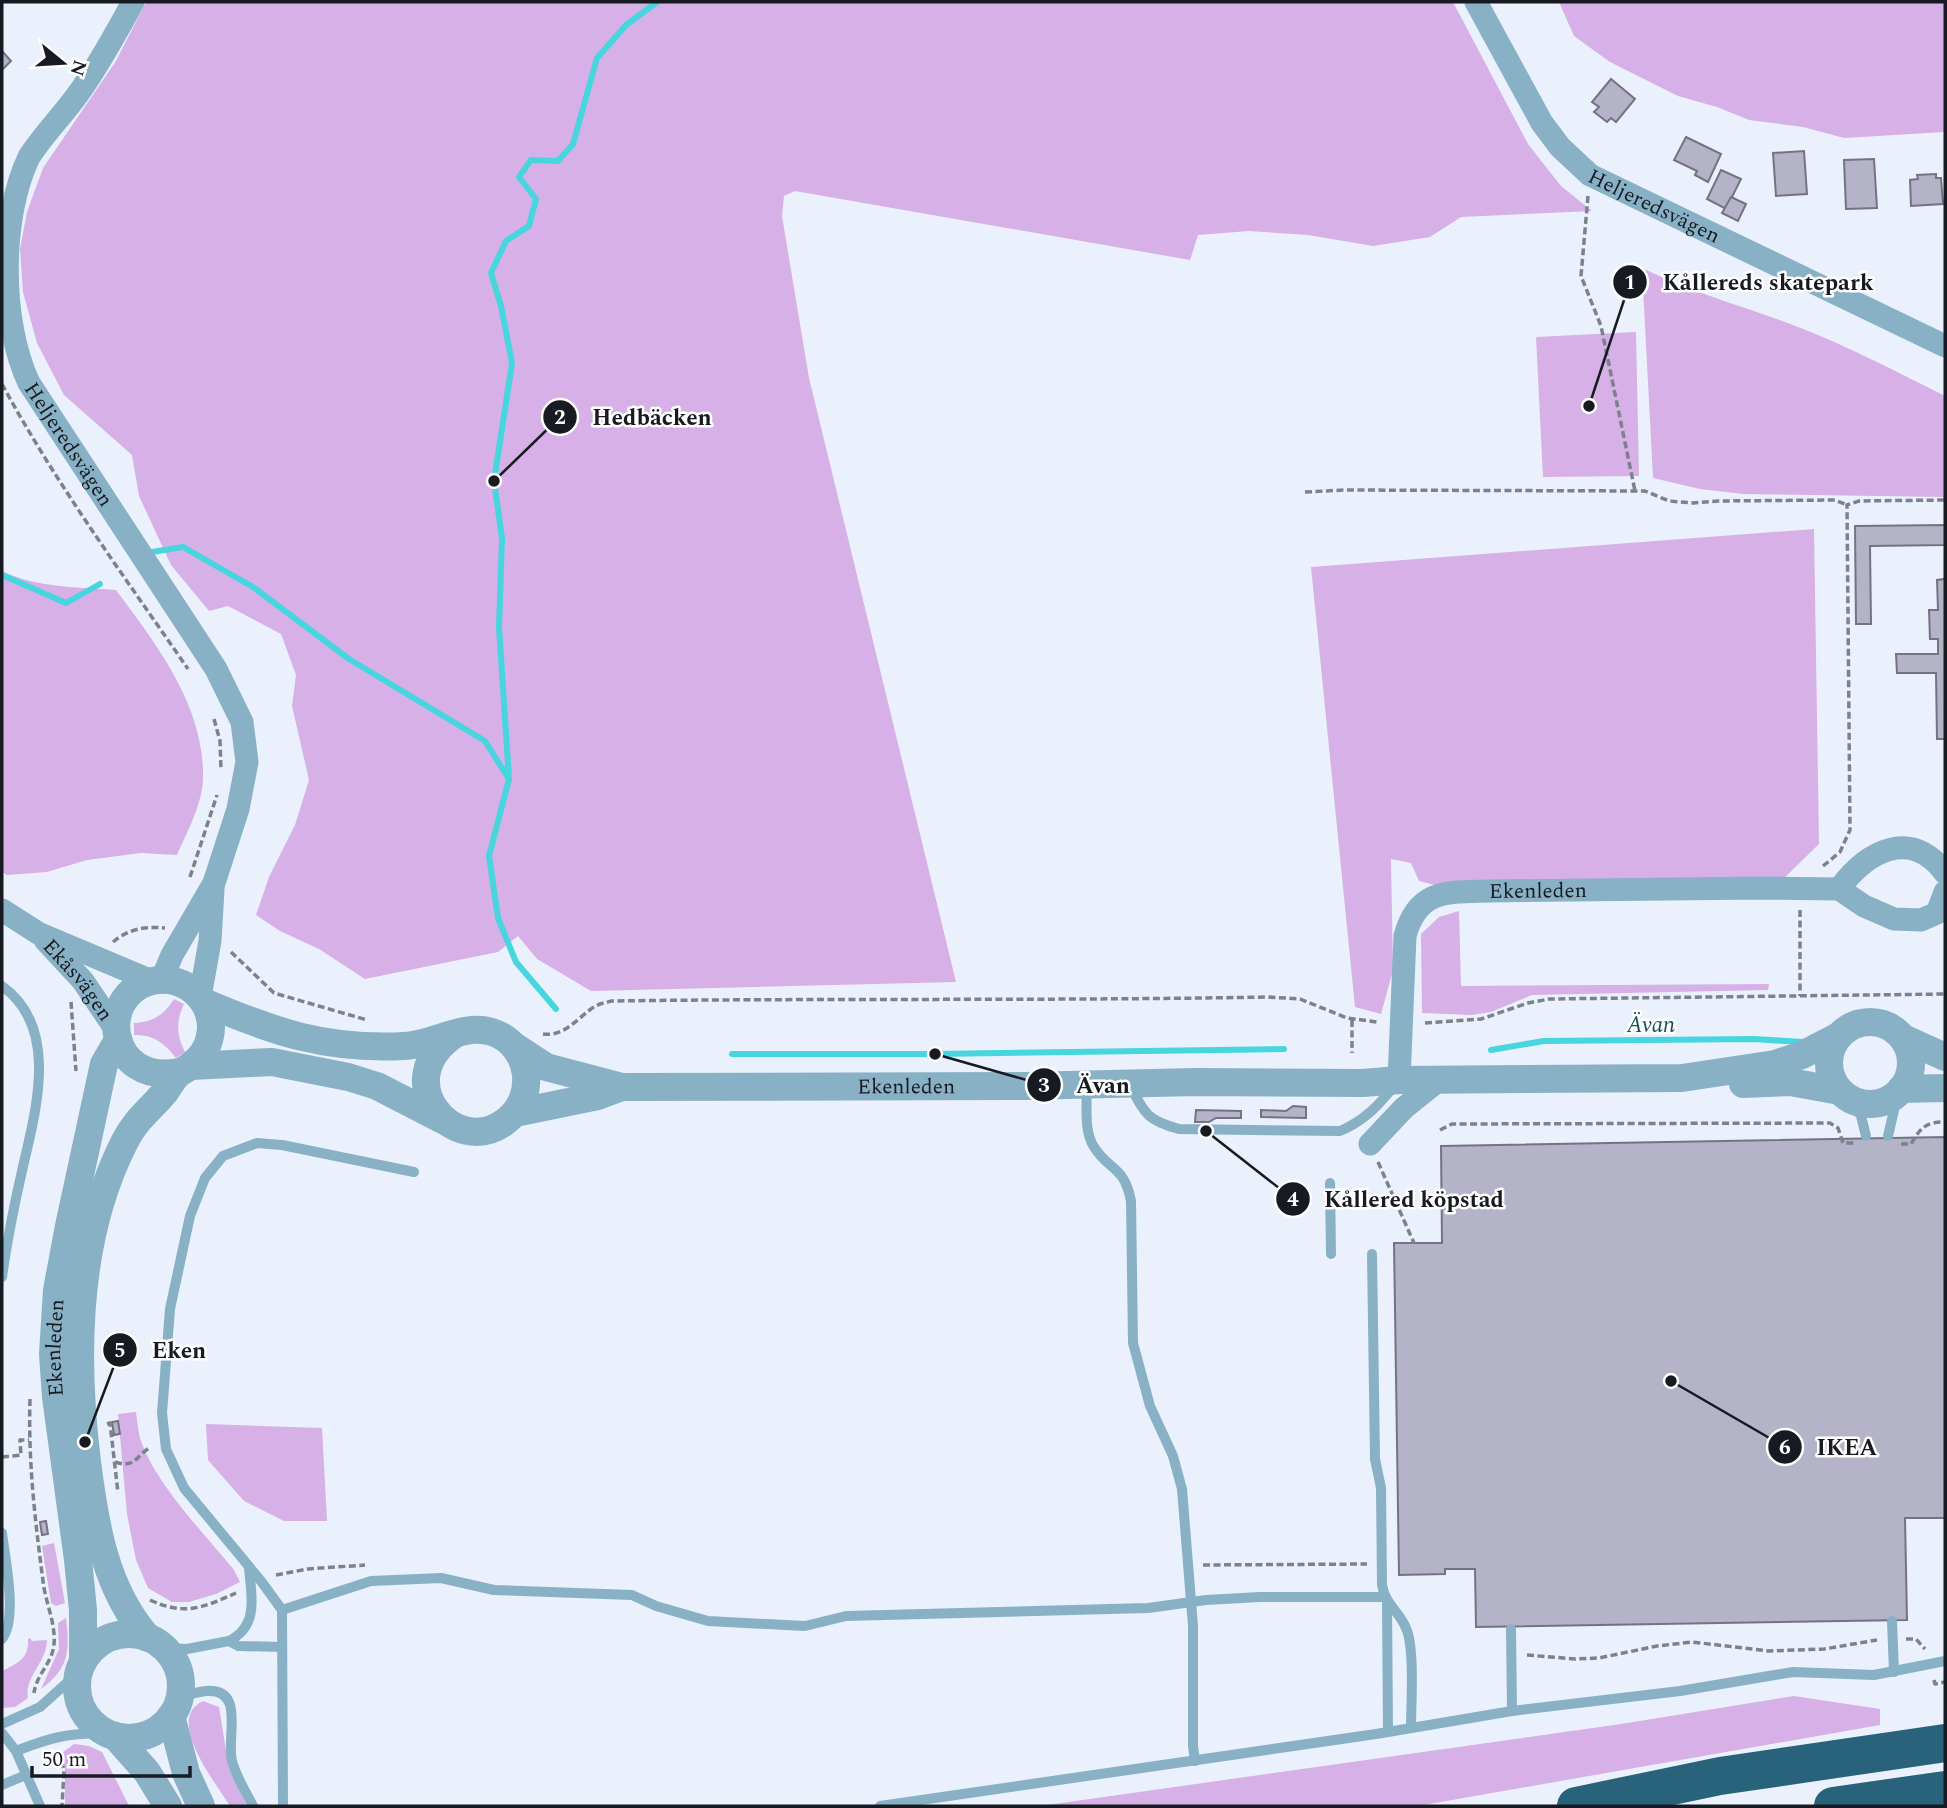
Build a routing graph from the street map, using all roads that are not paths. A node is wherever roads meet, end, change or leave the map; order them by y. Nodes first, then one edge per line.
1 (133, 2) edge
2 (1476, 2) edge
3 (2, 254) edge
4 (1945, 346) edge
5 (1945, 873) edge
6 (214, 883) junction
7 (1839, 889) junction
8 (1943, 909) edge
9 (2, 910) edge
10 (38, 933) junction
11 (157, 980) junction
12 (2, 986) edge
13 (202, 999) junction
14 (455, 1034) junction
15 (117, 1035) junction
16 (1839, 1036) junction
17 (1903, 1038) junction
18 (514, 1046) junction
19 (1945, 1057) edge
20 (185, 1069) junction
21 (1682, 1079) junction
22 (1399, 1080) junction
23 (1439, 1080) junction
24 (1130, 1083) junction
25 (1086, 1084) junction
26 (622, 1087) junction
27 (1945, 1088) edge
28 (1900, 1091) junction
29 (1844, 1094) junction
30 (515, 1113) junction
31 (447, 1122) junction
32 (1866, 1136) dead end
33 (1888, 1136) dead end
34 (1370, 1144) road end
35 (414, 1172) dead end
36 (1330, 1183) dead end
37 (1331, 1254) dead end
38 (1372, 1254) dead end
39 (2, 1277) edge
40 (2, 1533) edge
41 (248, 1567) junction
42 (1386, 1600) junction
43 (1191, 1601) junction
44 (282, 1610) junction
45 (1892, 1621) dead end
46 (1511, 1629) dead end
47 (2, 1639) edge
48 (229, 1641) junction
49 (156, 1643) junction
50 (282, 1647) junction
51 (1945, 1661) edge
52 (81, 1667) junction
53 (1894, 1671) junction
54 (175, 1707) junction
55 (1512, 1711) junction
56 (2, 1724) edge
57 (1411, 1728) junction
58 (1388, 1732) junction
59 (2, 1733) edge
60 (110, 1735) junction
61 (1945, 1743) edge
62 (16, 1751) junction
63 (1195, 1761) junction
64 (26, 1775) junction
65 (2, 1785) edge
66 (1945, 1790) edge
67 (40, 1806) edge
68 (168, 1806) edge
69 (201, 1806) edge
70 (253, 1806) edge
71 (284, 1806) edge
72 (880, 1806) edge
73 (1576, 1806) edge
74 (1833, 1806) edge

1 - 3 street, Heljeredsvägen
2 - 4 street, Heljeredsvägen
3 - 6 street, Heljeredsvägen
5 - 7 street
6 - 11 street, Heljeredsvägen
6 - 13 street, Heljeredsvägen
7 - 8 street
7 - 22 street, Ekenleden
9 - 10 street, Ekåsvägen
10 - 11 street, Ekåsvägen
10 - 15 street, Ekåsvägen
11 - 13 street
11 - 15 street, Ekenleden
12 - 39 lane
13 - 14 street
13 - 20 street, Ekenleden
14 - 18 street
14 - 31 street
15 - 20 street
15 - 52 street, Ekenleden
16 - 17 street, Ekenleden
16 - 21 street, Ekenleden
16 - 29 street
17 - 19 street, Ekenleden
17 - 28 street
18 - 26 street, Ekenleden
18 - 30 street
20 - 31 street
20 - 49 street, Ekenleden
21 - 23 street, Ekenleden
21 - 29 street, Ekenleden
22 - 23 street, Ekenleden
22 - 24 street, Ekenleden
22 - 24 lane
23 - 34 street
24 - 25 street, Ekenleden
25 - 26 street, Ekenleden
25 - 43 lane
26 - 30 street, Ekenleden
27 - 28 street, Ekenleden
28 - 29 street, Ekenleden
28 - 33 lane
29 - 32 lane
30 - 31 street
35 - 41 lane
36 - 37 lane
38 - 42 lane
40 - 47 lane
41 - 44 lane
41 - 48 lane
42 - 43 lane
42 - 57 lane
42 - 58 lane
43 - 44 lane
43 - 63 lane
44 - 50 lane
45 - 53 lane
46 - 55 lane
48 - 49 lane
48 - 50 lane
49 - 52 street
49 - 54 street
50 - 71 lane
51 - 53 lane
52 - 56 lane
52 - 60 street
53 - 55 lane
54 - 60 street
54 - 69 street
54 - 70 lane
55 - 57 lane
57 - 58 lane
58 - 63 lane
59 - 62 lane
60 - 62 lane
60 - 68 street
61 - 73 highway
62 - 64 lane
63 - 72 lane
64 - 65 lane
64 - 67 lane
66 - 74 highway

